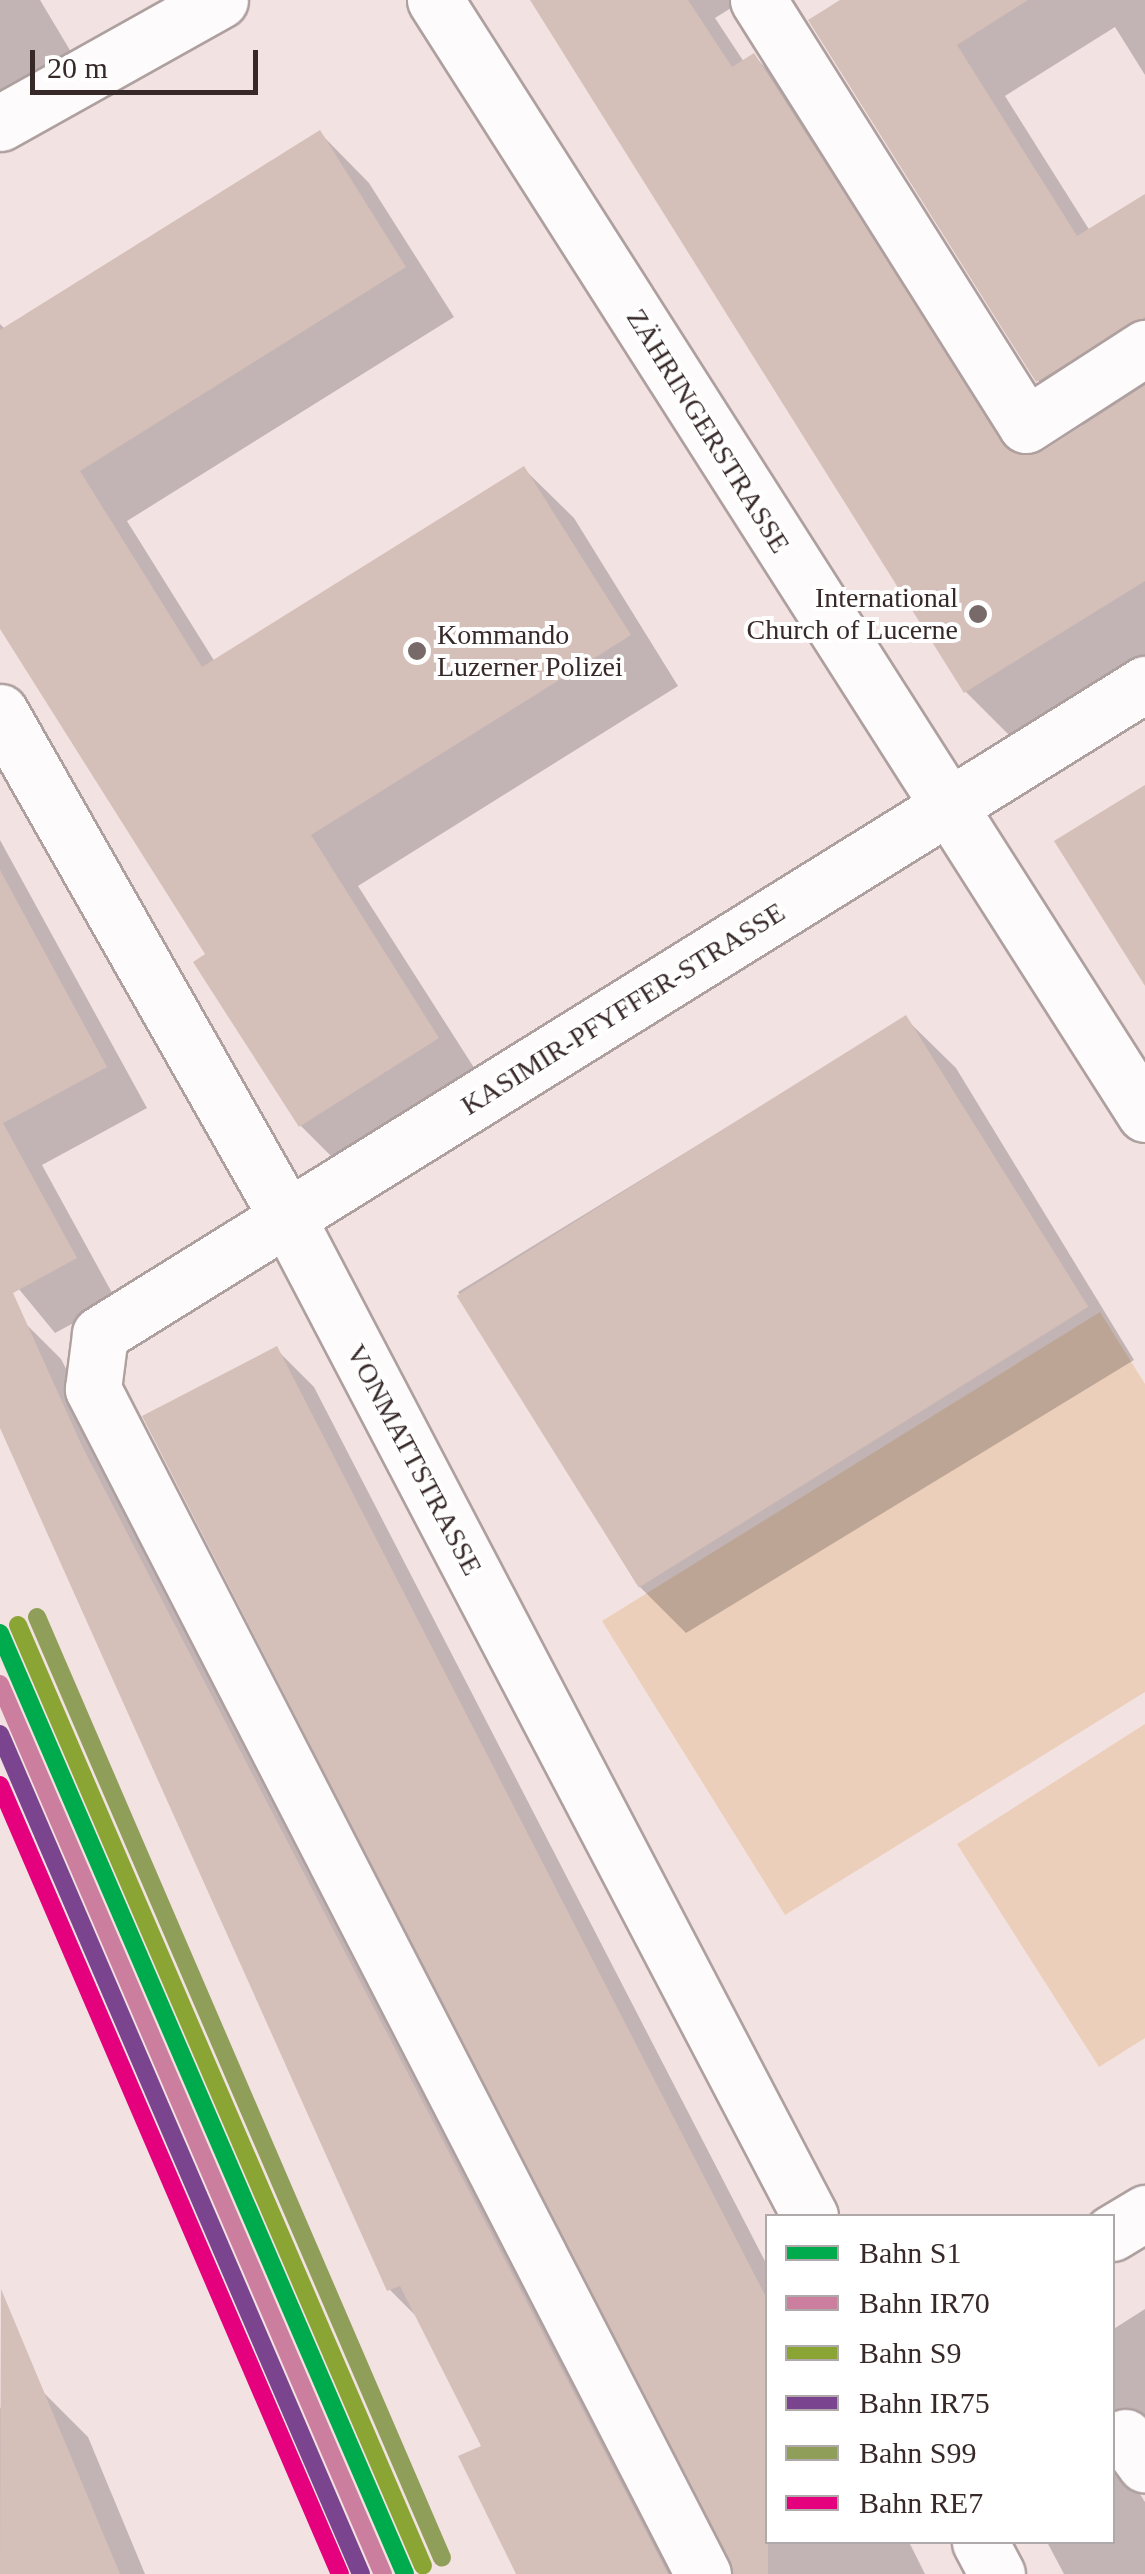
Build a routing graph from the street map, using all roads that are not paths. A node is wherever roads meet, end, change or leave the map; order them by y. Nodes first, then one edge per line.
1 (220, 0) edge
2 (434, 0) edge
3 (758, 0) edge
4 (0, 124) edge
5 (1145, 348) edge
6 (1145, 684) edge
7 (0, 713) edge
8 (947, 807) junction
9 (1145, 1114) edge
10 (287, 1217) junction
11 (809, 2214) edge
12 (1145, 2214) edge
13 (1115, 2232) edge
14 (981, 2544) edge
15 (702, 2574) edge
16 (997, 2574) edge

1 - 4 street
2 - 8 street, ZÄHRINGERSTRASSE
3 - 5 street
6 - 8 street, KASIMIR-PFYFFER-STRASSE
7 - 10 street, VONMATTSTRASSE
8 - 9 street, ZÄHRINGERSTRASSE
8 - 10 street, KASIMIR-PFYFFER-STRASSE
10 - 11 street, VONMATTSTRASSE
10 - 15 street, KASIMIR-PFYFFER-STRASSE
12 - 13 street
14 - 16 street

